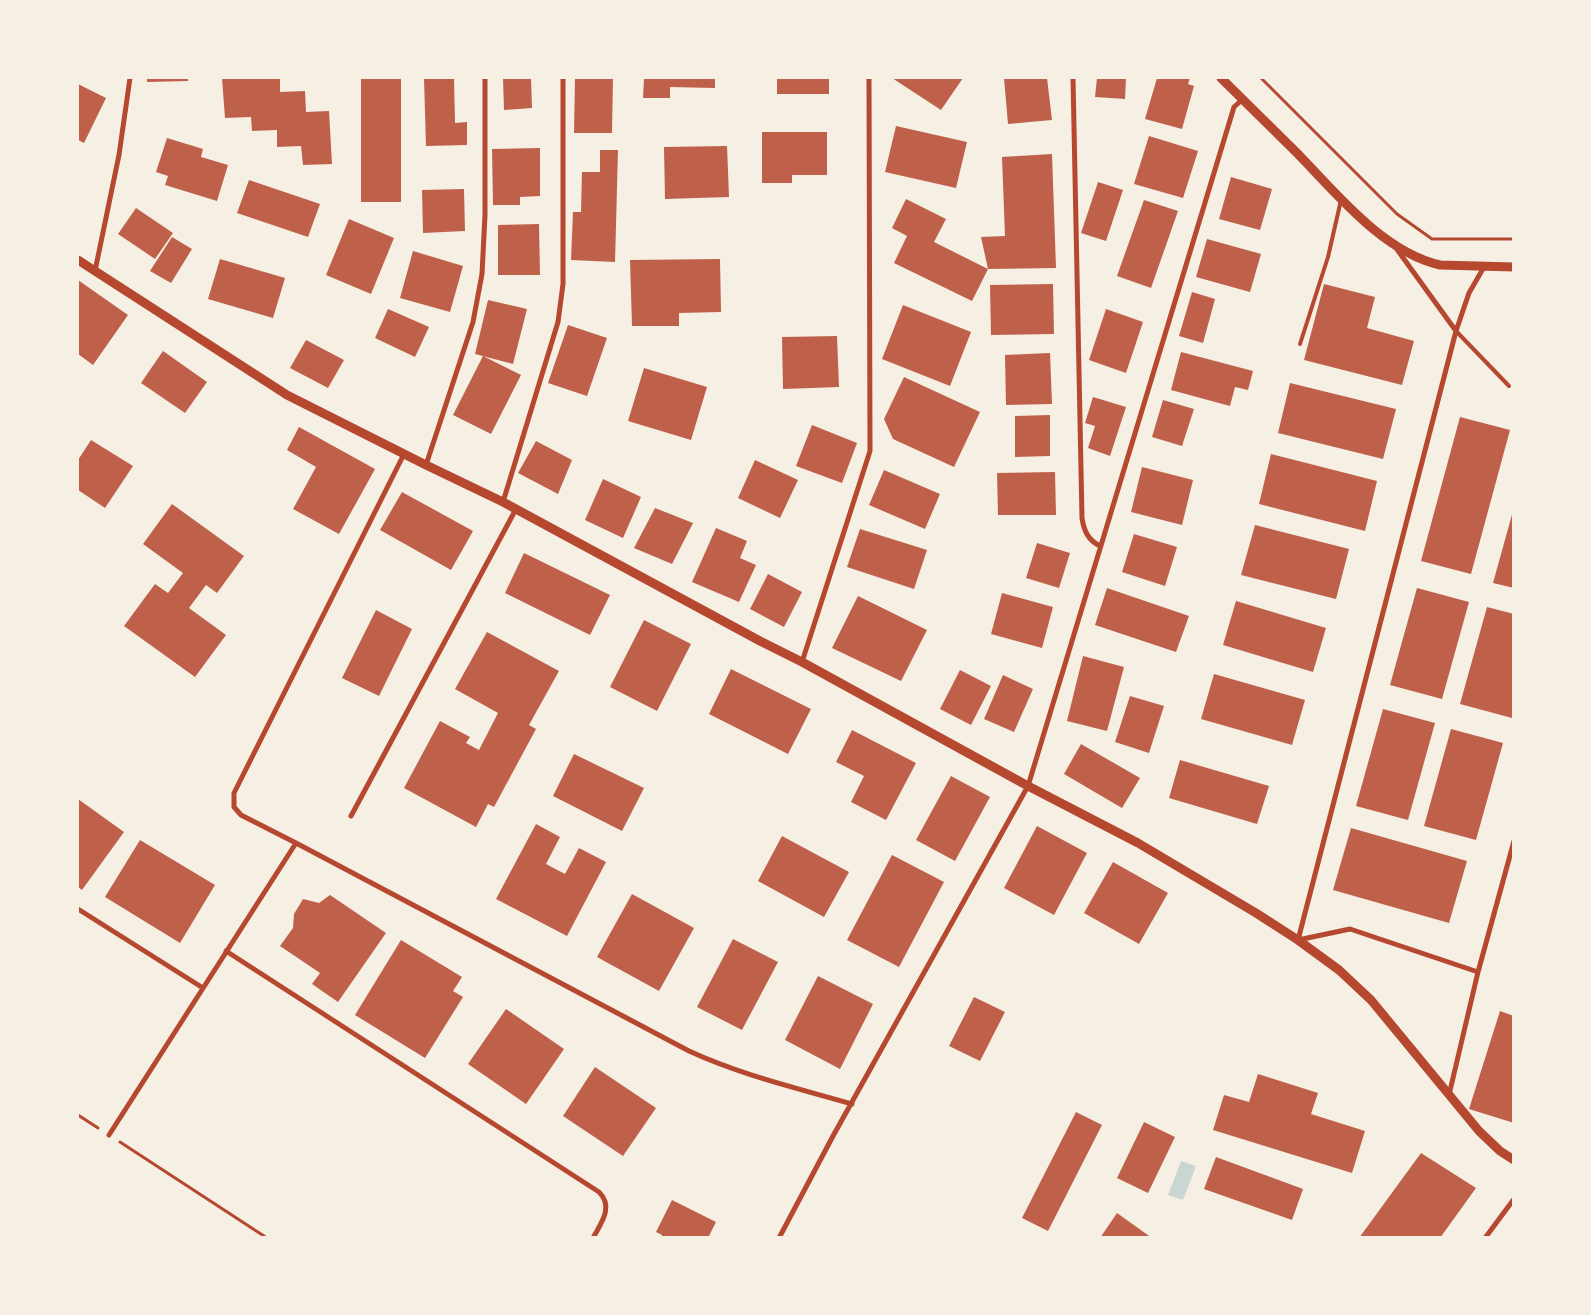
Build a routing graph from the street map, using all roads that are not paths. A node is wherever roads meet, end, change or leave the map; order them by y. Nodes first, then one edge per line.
1 (130, 78) edge
2 (485, 78) edge
3 (563, 78) edge
4 (870, 78) edge
5 (1073, 78) edge
6 (1221, 78) edge
7 (1242, 99) junction
8 (1341, 198) junction
9 (1392, 244) junction
10 (78, 260) edge
11 (1484, 267) junction
12 (1514, 267) edge
13 (95, 271) junction
14 (1456, 331) junction
15 (1300, 344) dead end
16 (1509, 386) dead end
17 (404, 454) junction
18 (426, 465) junction
19 (503, 502) junction
20 (516, 509) junction
21 (1100, 546) junction
22 (802, 662) junction
23 (1028, 786) junction
24 (351, 816) dead end
25 (1514, 841) edge
26 (296, 843) junction
27 (78, 908) edge
28 (1298, 940) junction
29 (226, 951) junction
30 (1478, 972) junction
31 (203, 988) junction
32 (1449, 1095) junction
33 (852, 1104) junction
34 (109, 1135) road end
35 (1514, 1160) edge
36 (1514, 1199) edge
37 (593, 1238) edge
38 (779, 1238) edge
39 (1485, 1238) edge

1 - 13 street
2 - 18 street
3 - 19 street
4 - 22 street
5 - 21 street
6 - 7 street
7 - 8 street
7 - 21 street
8 - 9 street
8 - 15 lane
9 - 11 street
9 - 14 street
10 - 13 street
11 - 12 street
11 - 14 street
13 - 17 street
14 - 16 lane
14 - 28 street
17 - 18 street
17 - 26 street
18 - 19 street
19 - 20 street
20 - 22 street
20 - 24 street
21 - 23 street
22 - 23 street
23 - 28 street
23 - 33 street
25 - 30 street
26 - 29 street
26 - 33 street
27 - 31 street
28 - 30 street
28 - 32 street
29 - 31 street
29 - 37 street
30 - 32 street
31 - 34 street
32 - 35 street
33 - 38 street
36 - 39 street

